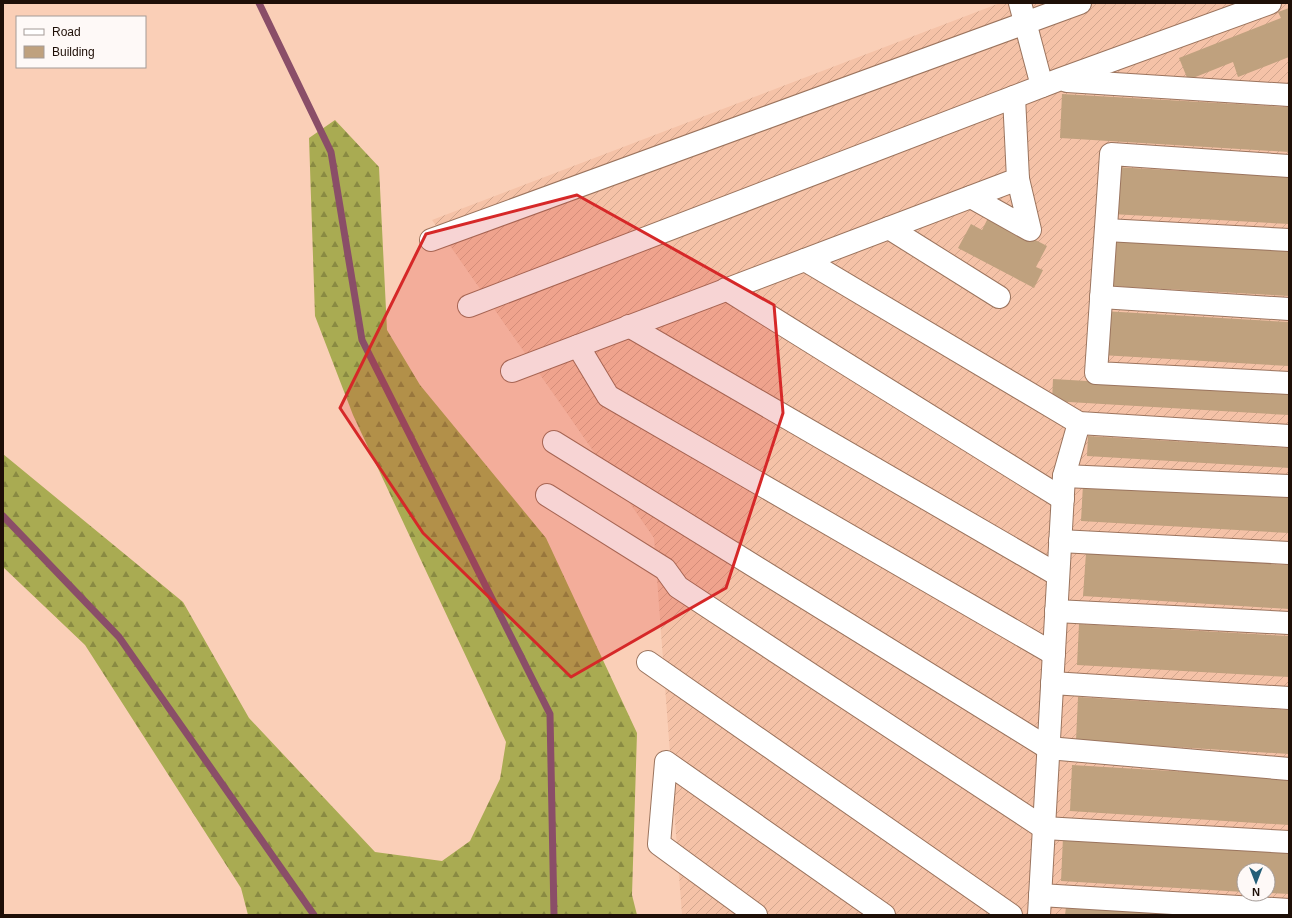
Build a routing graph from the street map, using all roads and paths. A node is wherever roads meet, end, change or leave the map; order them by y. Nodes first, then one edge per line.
1 (1020, 3) edge
2 (1080, 3) edge
3 (1270, 3) edge
4 (1025, 24) junction
5 (1050, 83) junction
6 (1289, 95) edge
7 (1014, 97) junction
8 (1289, 166) edge
9 (1018, 179) junction
10 (971, 196) junction
11 (889, 228) junction
12 (1106, 230) junction
13 (431, 240) dead end
14 (1289, 240) edge
15 (805, 260) junction
16 (726, 289) junction
17 (999, 297) dead end
18 (1101, 297) junction
19 (469, 306) dead end
20 (1289, 309) edge
21 (629, 326) junction
22 (578, 346) junction
23 (512, 371) dead end
24 (1289, 383) edge
25 (1079, 423) junction
26 (1289, 436) edge
27 (554, 442) dead end
28 (1064, 476) junction
29 (1289, 486) edge
30 (547, 495) dead end
31 (1063, 499) junction
32 (1060, 541) junction
33 (1289, 553) edge
34 (1058, 575) junction
35 (1056, 611) junction
36 (1289, 624) edge
37 (1054, 654) junction
38 (648, 662) dead end
39 (1052, 683) junction
40 (1289, 698) edge
41 (1048, 748) junction
42 (1289, 769) edge
43 (1044, 828) junction
44 (1289, 842) edge
45 (1040, 905) edge
46 (1289, 910) edge
47 (756, 915) edge
48 (884, 915) edge
49 (1011, 915) edge

1 - 4 lane
2 - 4 lane
3 - 5 lane
4 - 5 lane
4 - 13 lane
5 - 6 lane
5 - 7 lane
7 - 9 lane
7 - 19 lane
8 - 12 lane
9 - 10 lane
9 - 10 lane
10 - 11 lane
11 - 15 lane
11 - 17 lane
12 - 14 lane
12 - 18 lane
15 - 16 lane
15 - 25 lane
16 - 21 lane
16 - 31 lane
18 - 20 lane
18 - 24 lane
21 - 22 lane
21 - 34 lane
22 - 23 lane
22 - 37 lane
25 - 26 lane
25 - 28 lane
27 - 41 lane
28 - 29 lane
28 - 31 lane
30 - 43 lane
31 - 32 lane
32 - 33 lane
32 - 34 lane
34 - 35 lane
35 - 36 lane
35 - 37 lane
37 - 39 lane
38 - 49 lane
39 - 40 lane
39 - 41 lane
41 - 42 lane
41 - 43 lane
43 - 44 lane
43 - 45 lane
45 - 46 lane
47 - 48 lane

